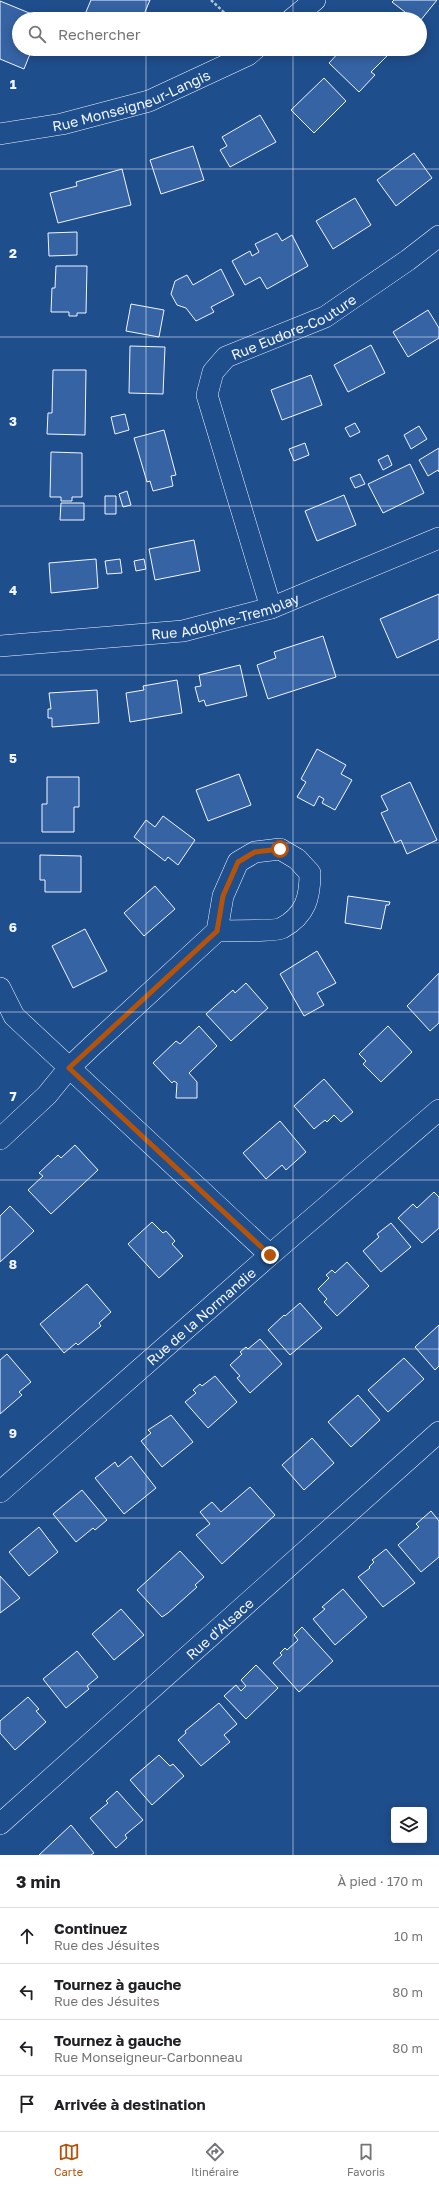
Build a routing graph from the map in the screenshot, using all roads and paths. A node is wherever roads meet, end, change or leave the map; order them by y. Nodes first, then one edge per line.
1 (211, 0) edge
2 (315, 0) edge
3 (224, 12) edge
4 (300, 12) edge
5 (246, 56) edge
6 (0, 134) edge
7 (439, 236) edge
8 (439, 538) edge
9 (270, 608) junction
10 (0, 646) edge
11 (217, 931) junction
12 (0, 988) edge
13 (69, 1068) junction
14 (437, 1116) edge
15 (0, 1139) edge
16 (270, 1255) junction
17 (439, 1432) edge
18 (0, 1492) edge
19 (0, 1824) edge

1 - 3 path
2 - 4 street
5 - 6 street, Rue Monseigneur-Langis
7 - 9 street, Rue Eudore-Couture
8 - 9 street, Rue Adolphe-Tremblay
9 - 10 street, Rue Adolphe-Tremblay
11 - 11 street
11 - 13 street
12 - 13 street
13 - 15 street
13 - 16 street
14 - 16 street, Rue de la Normandie
16 - 18 street, Rue de la Normandie
17 - 19 street, Rue d'Alsace

